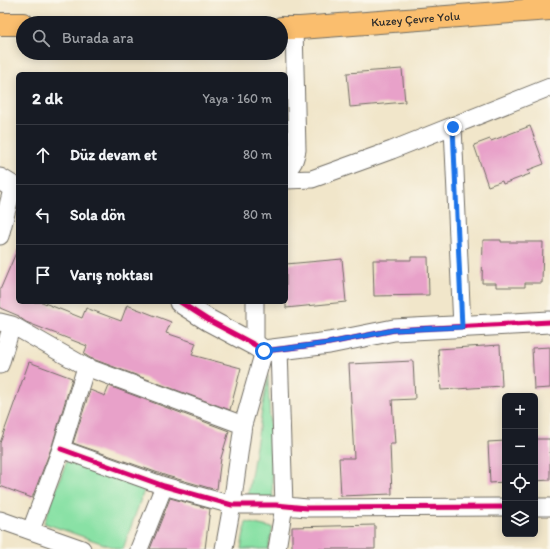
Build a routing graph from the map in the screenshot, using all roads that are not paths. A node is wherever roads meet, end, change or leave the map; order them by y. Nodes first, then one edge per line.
1 (550, 9) edge
2 (0, 24) edge
3 (16, 24) edge
4 (288, 28) edge
5 (550, 87) edge
6 (453, 127) junction
7 (288, 168) edge
8 (288, 180) edge
9 (10, 185) edge
10 (0, 236) edge
11 (183, 304) edge
12 (255, 304) edge
13 (550, 322) edge
14 (6, 323) edge
15 (462, 327) junction
16 (266, 348) junction
17 (0, 365) edge
18 (86, 367) junction
19 (243, 425) junction
20 (61, 449) junction
21 (164, 486) junction
22 (232, 505) junction
23 (284, 506) junction
24 (502, 507) edge
25 (538, 507) edge
26 (550, 507) edge
27 (0, 520) edge
28 (31, 530) junction
29 (82, 549) edge
30 (139, 549) edge
31 (224, 549) edge
32 (277, 549) edge

1 - 4 main road, Kuzey Çevre Yolu
2 - 3 main road
4 - 7 street
5 - 6 street
6 - 8 street
6 - 15 street
9 - 10 street
11 - 16 street
12 - 16 street
13 - 15 street
14 - 17 street
14 - 18 street
15 - 16 street
16 - 19 street
16 - 23 street
18 - 19 street
18 - 20 street
19 - 22 street
20 - 21 street
20 - 28 street
21 - 22 street
21 - 30 street
22 - 23 street
22 - 31 street
23 - 24 street
23 - 32 street
25 - 26 street
27 - 28 street
28 - 29 street

